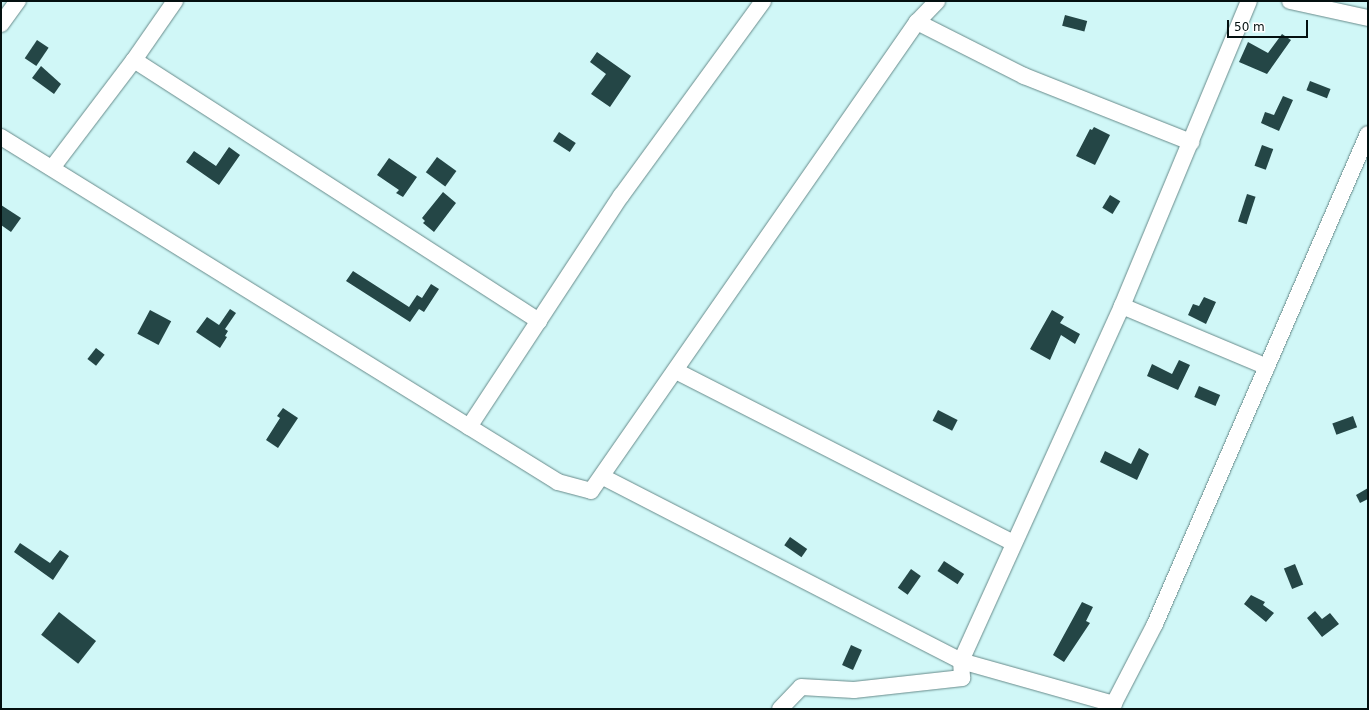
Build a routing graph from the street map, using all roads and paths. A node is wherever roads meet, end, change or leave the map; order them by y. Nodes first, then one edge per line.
1 (18, 1) edge
2 (175, 1) edge
3 (763, 1) edge
4 (937, 1) edge
5 (1249, 1) edge
6 (1290, 1) edge
7 (1368, 18) edge
8 (917, 22) junction
9 (1, 24) edge
10 (134, 60) junction
11 (1368, 134) edge
12 (1, 137) edge
13 (1191, 142) junction
14 (52, 168) junction
15 (1122, 306) junction
16 (539, 320) junction
17 (1267, 367) junction
18 (676, 371) junction
19 (469, 427) junction
20 (603, 477) junction
21 (1014, 543) junction
22 (961, 661) junction
23 (1112, 706) edge
24 (780, 709) edge

1 - 9 street
2 - 10 street
3 - 16 street
4 - 8 street
5 - 13 street
6 - 7 street
8 - 13 street
8 - 18 street
10 - 14 street
10 - 16 street
11 - 17 street
12 - 14 street
13 - 15 street
14 - 19 street
15 - 17 street
15 - 21 street
16 - 19 street
17 - 23 street
18 - 20 street
18 - 21 street
19 - 20 street
20 - 22 street
21 - 22 street
22 - 23 street
22 - 24 street

